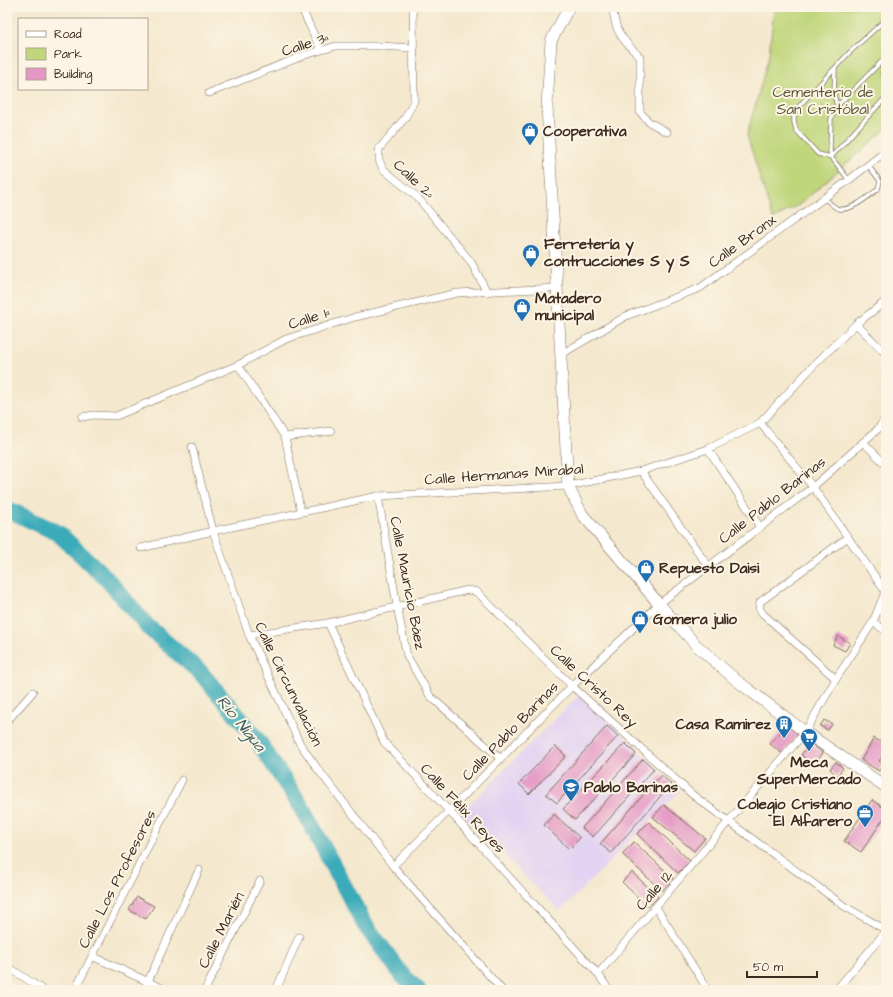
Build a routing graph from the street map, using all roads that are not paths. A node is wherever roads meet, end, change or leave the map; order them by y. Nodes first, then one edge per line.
1 (301, 7) edge
2 (413, 7) edge
3 (569, 7) edge
4 (613, 7) edge
5 (886, 19) edge
6 (413, 48) junction
7 (321, 50) junction
8 (886, 57) edge
9 (834, 69) junction
10 (209, 93) dead end
11 (886, 97) edge
12 (837, 106) junction
13 (667, 132) dead end
14 (886, 151) edge
15 (831, 157) junction
16 (868, 165) junction
17 (849, 180) junction
18 (824, 198) junction
19 (557, 288) junction
20 (487, 292) junction
21 (886, 301) edge
22 (856, 324) junction
23 (886, 354) edge
24 (560, 355) junction
25 (238, 365) junction
26 (82, 417) dead end
27 (886, 417) edge
28 (760, 423) junction
29 (331, 431) dead end
30 (285, 437) junction
31 (864, 442) junction
32 (192, 447) dead end
33 (708, 449) junction
34 (886, 465) edge
35 (641, 471) junction
36 (568, 486) junction
37 (813, 487) junction
38 (378, 496) junction
39 (302, 512) junction
40 (760, 527) junction
41 (213, 531) junction
42 (848, 537) junction
43 (141, 548) dead end
44 (708, 566) junction
45 (886, 590) edge
46 (659, 604) junction
47 (397, 606) junction
48 (873, 622) junction
49 (328, 623) junction
50 (886, 631) edge
51 (249, 635) junction
52 (836, 679) junction
53 (572, 686) junction
54 (33, 692) dead end
55 (7, 721) edge
56 (805, 732) junction
57 (501, 759) junction
58 (182, 780) dead end
59 (886, 787) edge
60 (449, 811) junction
61 (729, 822) junction
62 (393, 866) junction
63 (199, 870) dead end
64 (260, 881) dead end
65 (656, 907) junction
66 (886, 930) edge
67 (299, 937) dead end
68 (92, 956) junction
69 (7, 966) edge
70 (598, 974) junction
71 (147, 981) junction
72 (43, 990) edge
73 (75, 990) edge
74 (144, 990) edge
75 (166, 990) edge
76 (205, 990) edge
77 (276, 990) edge
78 (502, 990) edge
79 (610, 990) edge
80 (708, 990) edge
81 (836, 990) edge

1 - 7 street
2 - 6 street, Calle 2ª
3 - 19 main road
4 - 13 street
5 - 9 lane
6 - 7 street, Calle 3ª
6 - 20 street, Calle 2ª
7 - 10 street, Calle 3ª
8 - 12 lane
9 - 12 lane
9 - 15 lane
11 - 15 lane
12 - 15 lane
14 - 16 street, Calle Bronx
15 - 17 lane
16 - 17 street, Calle Bronx
16 - 18 lane
17 - 18 street, Calle Bronx
18 - 24 street, Calle Bronx
19 - 20 street, Calle 1ª
19 - 24 main road
20 - 25 street, Calle 1ª
21 - 22 street, Calle Hermanas Mirabal
22 - 23 street
22 - 28 street, Calle Hermanas Mirabal
24 - 36 main road
25 - 26 street, Calle 1ª
25 - 30 street
27 - 31 street, Calle Pablo Barinas
28 - 33 street, Calle Hermanas Mirabal
28 - 37 street
29 - 30 street
30 - 39 street
31 - 34 street
31 - 37 street, Calle Pablo Barinas
32 - 41 street, Calle Circunvalación
33 - 35 street, Calle Hermanas Mirabal
33 - 40 street
35 - 36 street, Calle Hermanas Mirabal
35 - 44 street
36 - 38 street, Calle Hermanas Mirabal
36 - 46 main road
37 - 40 street, Calle Pablo Barinas
37 - 42 street
38 - 39 street, Calle Hermanas Mirabal
38 - 47 street, Calle Mauricio Báez
39 - 41 street, Calle Hermanas Mirabal
40 - 44 street, Calle Pablo Barinas
41 - 43 street, Calle Hermanas Mirabal
41 - 51 street, Calle Circunvalación
42 - 45 street
42 - 52 street
44 - 46 street, Calle Pablo Barinas
45 - 48 street, Calle 12
46 - 53 street, Calle Pablo Barinas
46 - 56 main road
47 - 49 street, Calle Cristo Rey
47 - 53 street, Calle Cristo Rey
47 - 57 street, Calle Mauricio Báez
48 - 50 street
48 - 52 street, Calle 12
49 - 51 street, Calle Cristo Rey
49 - 60 street, Calle Félix Reyes
51 - 62 street, Calle Circunvalación
52 - 56 street, Calle 12
53 - 57 street, Calle Pablo Barinas
53 - 61 street, Calle Cristo Rey
54 - 55 street
56 - 59 main road
56 - 61 street, Calle 12
57 - 60 street, Calle Pablo Barinas
58 - 68 street, Calle Los Profesores
60 - 62 street, Calle Pablo Barinas
60 - 70 street, Calle Félix Reyes
61 - 65 street, Calle 12
61 - 66 street, Calle Cristo Rey
62 - 78 street, Calle Circunvalación
63 - 71 street
64 - 76 street, Calle Marién
65 - 70 street, Calle 12
65 - 80 street
66 - 81 street
67 - 77 street
68 - 71 street
68 - 73 street, Calle Los Profesores
69 - 72 street
70 - 79 street, Calle Félix Reyes
71 - 74 street
71 - 75 street

